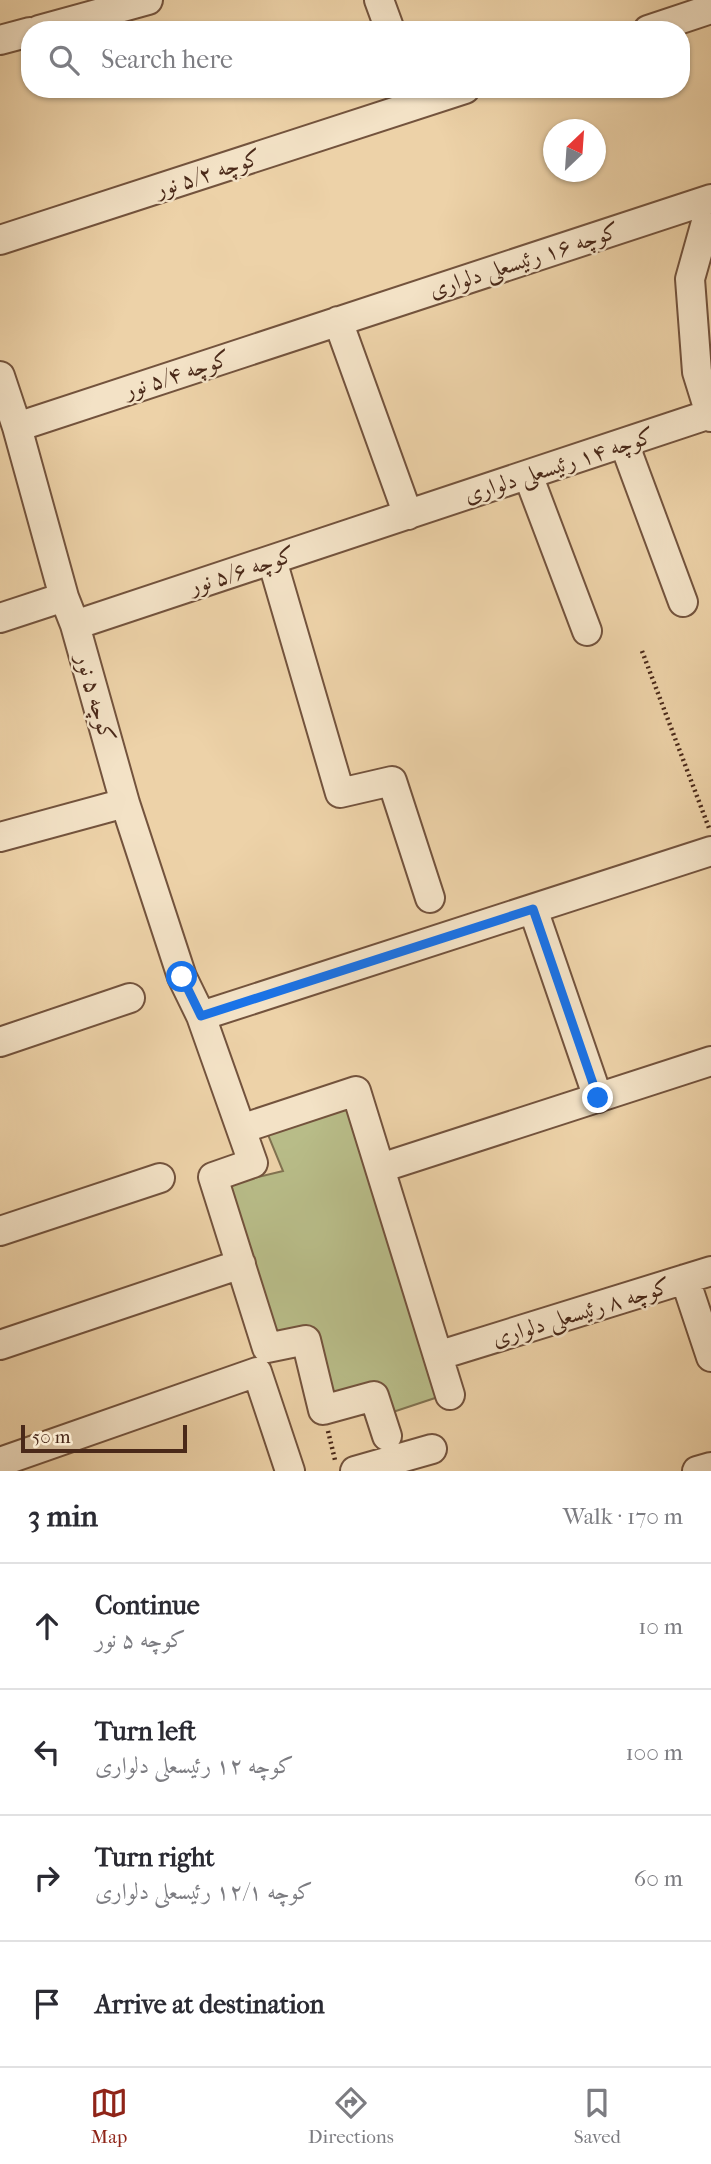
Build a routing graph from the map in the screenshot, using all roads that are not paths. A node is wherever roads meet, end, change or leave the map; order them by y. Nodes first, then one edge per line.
1 (148, 0) edge
2 (379, 0) edge
3 (711, 9) edge
4 (72, 21) edge
5 (387, 21) edge
6 (675, 21) edge
7 (21, 34) edge
8 (0, 40) edge
9 (409, 98) edge
10 (711, 201) edge
11 (0, 240) edge
12 (338, 321) junction
13 (1, 380) edge
14 (711, 416) edge
15 (17, 427) junction
16 (624, 443) junction
17 (528, 475) junction
18 (408, 515) junction
19 (272, 560) junction
20 (64, 597) junction
21 (683, 602) dead end
22 (0, 618) edge
23 (75, 625) junction
24 (587, 631) dead end
25 (125, 803) junction
26 (0, 837) edge
27 (711, 851) edge
28 (430, 898) dead end
29 (533, 909) junction
30 (130, 998) dead end
31 (201, 1016) junction
32 (0, 1042) edge
33 (711, 1061) edge
34 (598, 1098) junction
35 (241, 1129) junction
36 (393, 1164) dead end
37 (160, 1178) dead end
38 (0, 1231) edge
39 (241, 1264) junction
40 (698, 1275) edge
41 (0, 1345) edge
42 (450, 1352) dead end
43 (711, 1357) edge
44 (450, 1395) dead end
45 (387, 1436) dead end
46 (432, 1449) dead end
47 (0, 1462) edge
48 (711, 1467) edge
49 (290, 1471) edge
50 (355, 1471) edge
51 (697, 1471) edge

1 - 4 street
2 - 5 street
3 - 6 street
7 - 8 street
9 - 11 street, کوچه ۵/۲ نور
10 - 12 street, کوچه ۱۶ رئیسعلی دلواری
10 - 14 street
12 - 15 street, کوچه ۵/۴ نور
12 - 18 street
13 - 15 street, کوچه ۵ نور
14 - 16 street, کوچه ۱۴ رئیسعلی دلواری
15 - 20 street, کوچه ۵ نور
16 - 17 street, کوچه ۱۴ رئیسعلی دلواری
16 - 21 street
17 - 18 street, کوچه ۱۴ رئیسعلی دلواری
17 - 24 street
18 - 19 street, کوچه ۵/۶ نور
19 - 23 street, کوچه ۵/۶ نور
19 - 28 street
20 - 22 street
20 - 23 street, کوچه ۵ نور
23 - 25 street, کوچه ۵ نور
25 - 26 street
25 - 31 street, کوچه ۵ نور
27 - 29 street
29 - 31 street
29 - 34 street
30 - 32 street
31 - 35 street, کوچه ۵ نور
33 - 34 street
34 - 36 street
35 - 39 street, کوچه ۵ نور
35 - 44 street
37 - 38 street
39 - 41 street
39 - 45 street
40 - 42 street, کوچه ۸ رئیسعلی دلواری
40 - 43 street
46 - 50 street
47 - 49 street
48 - 51 street

